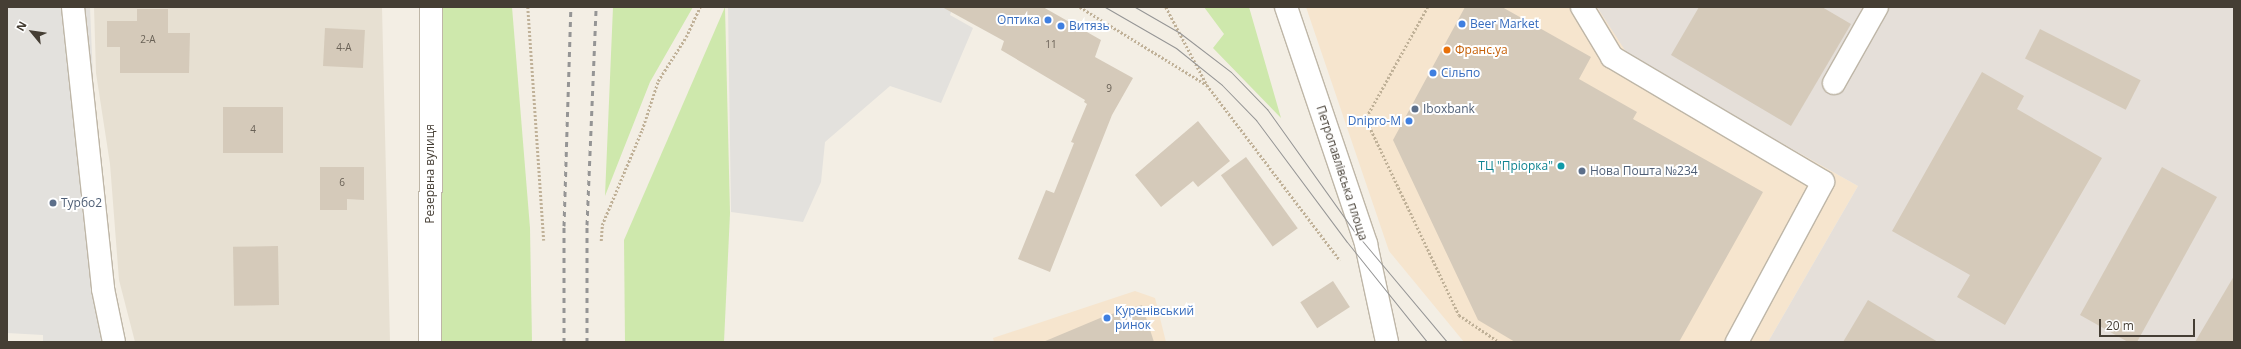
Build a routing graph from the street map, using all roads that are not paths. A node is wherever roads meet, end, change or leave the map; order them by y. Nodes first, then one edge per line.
1 (73, 7) edge
2 (431, 7) edge
3 (1286, 7) edge
4 (1582, 7) edge
5 (1877, 7) edge
6 (1834, 83) dead end
7 (114, 342) edge
8 (430, 342) edge
9 (1387, 342) edge
10 (1737, 342) edge

1 - 7 street
2 - 8 street, Резервна вулиця
3 - 9 street, Петропавлівська площа
4 - 10 street
5 - 6 street

